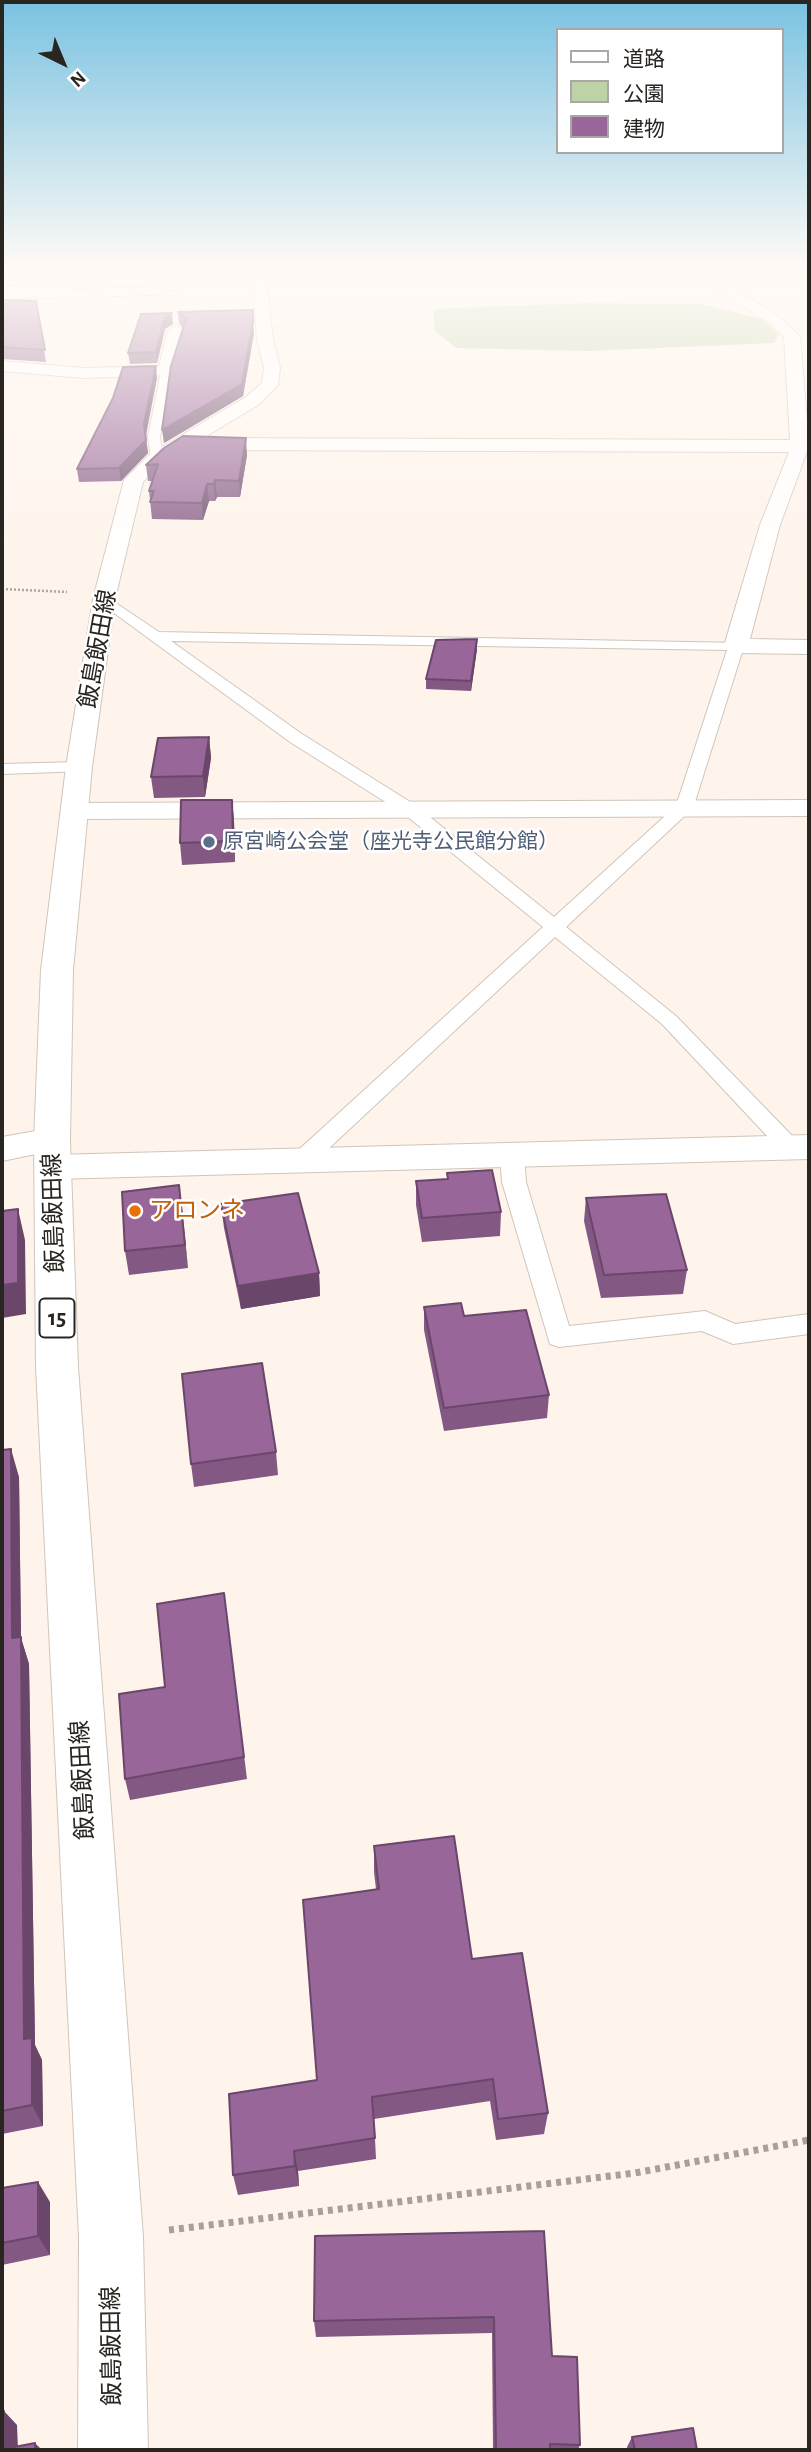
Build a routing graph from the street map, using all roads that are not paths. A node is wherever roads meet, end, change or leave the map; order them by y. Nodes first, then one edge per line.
1 (164, 379) edge
2 (271, 379) edge
3 (796, 379) edge
4 (169, 451) junction
5 (802, 454) edge
6 (105, 596) junction
7 (157, 636) junction
8 (736, 646) junction
9 (809, 647) edge
10 (79, 767) junction
11 (2, 769) edge
12 (684, 808) junction
13 (809, 808) edge
14 (409, 809) junction
15 (75, 811) junction
16 (553, 927) junction
17 (2, 1149) edge
18 (53, 1154) junction
19 (512, 1155) junction
20 (804, 1156) edge
21 (302, 1160) junction
22 (809, 1324) edge
23 (113, 2450) edge

1 - 4 lane
2 - 4 street, 飯島飯田線 / 15
3 - 5 street
4 - 5 street
4 - 6 street, 飯島飯田線 / 15
5 - 8 street
6 - 7 lane
6 - 10 street, 飯島飯田線 / 15
7 - 8 lane
7 - 14 lane
8 - 9 street
8 - 12 lane
10 - 11 lane
10 - 15 street, 飯島飯田線 / 15
12 - 13 street
12 - 14 street
12 - 16 lane
14 - 15 street
14 - 16 lane
15 - 18 street, 飯島飯田線 / 15
16 - 20 lane
16 - 21 lane
17 - 18 street
18 - 21 street
18 - 23 street, 飯島飯田線 / 15
19 - 20 street
19 - 21 street
19 - 22 lane

